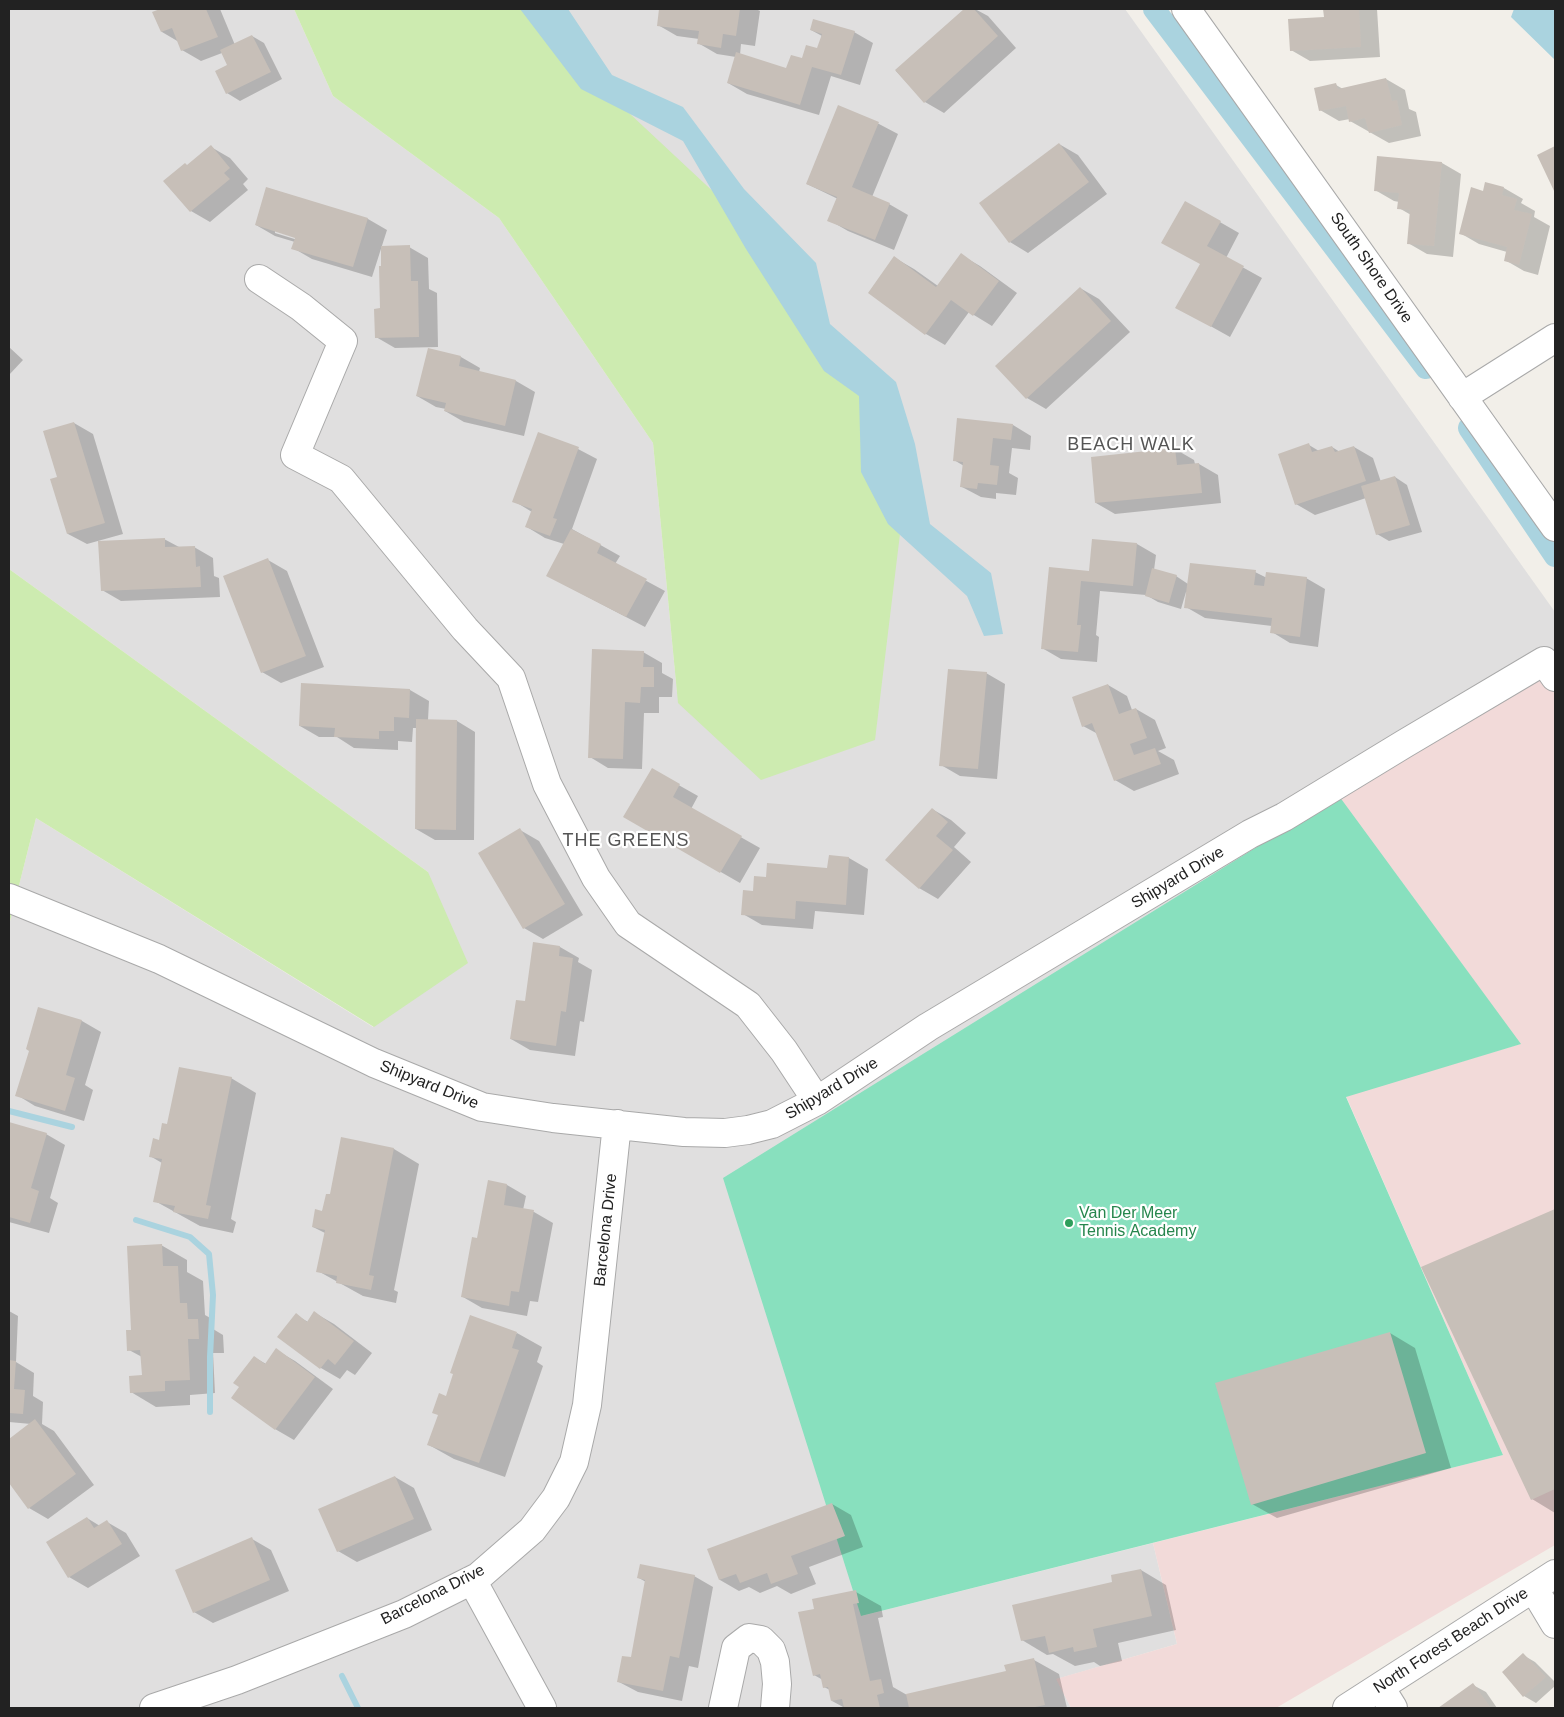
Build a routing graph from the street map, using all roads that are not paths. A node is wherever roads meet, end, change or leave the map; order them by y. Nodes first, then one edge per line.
1 (1186, 9) edge
2 (259, 279) dead end
3 (1555, 338) edge
4 (1462, 397) junction
5 (1555, 527) edge
6 (1555, 677) edge
7 (9, 898) edge
8 (818, 1101) junction
9 (617, 1124) junction
10 (472, 1580) junction
11 (1545, 1581) edge
12 (1555, 1624) edge
13 (1386, 1698) edge
14 (154, 1708) edge
15 (542, 1708) edge
16 (723, 1708) edge
17 (775, 1708) edge
18 (1347, 1708) edge

1 - 4 street, South Shore Drive
2 - 8 street
3 - 4 street
4 - 5 street, South Shore Drive
6 - 8 street, Shipyard Drive
7 - 9 street, Shipyard Drive
8 - 9 street, Shipyard Drive
9 - 10 street, Barcelona Drive
10 - 14 street, Barcelona Drive
10 - 15 street
11 - 12 street
11 - 13 street, North Forest Beach Drive
13 - 18 street, North Forest Beach Drive
16 - 17 street

